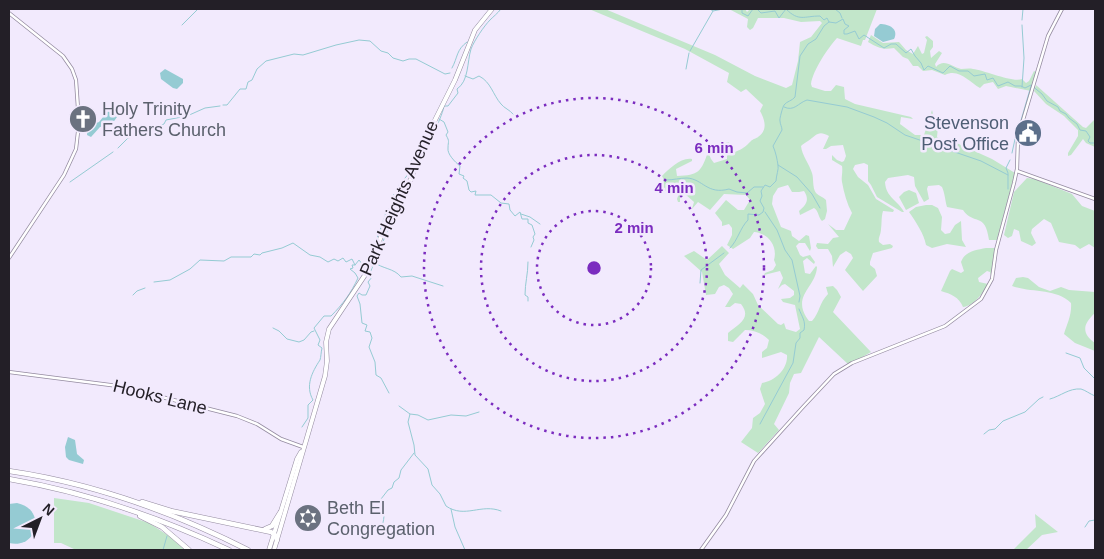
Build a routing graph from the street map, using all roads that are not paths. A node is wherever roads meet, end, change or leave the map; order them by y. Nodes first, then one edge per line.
1 (492, 9) edge
2 (1062, 9) edge
3 (9, 13) edge
4 (1016, 170) junction
5 (1095, 199) edge
6 (9, 258) edge
7 (9, 372) edge
8 (303, 448) junction
9 (295, 466) junction
10 (9, 471) edge
11 (295, 478) junction
12 (9, 479) edge
13 (288, 488) junction
14 (118, 497) junction
15 (116, 505) junction
16 (280, 513) junction
17 (262, 530) junction
18 (274, 533) junction
19 (277, 540) junction
20 (189, 550) edge
21 (229, 550) edge
22 (248, 550) edge
23 (269, 550) edge
24 (274, 550) edge
25 (701, 550) edge

1 - 8 main road, Park Heights Avenue
2 - 4 street
3 - 6 street
4 - 5 street
4 - 25 street
7 - 8 street, Hooks Lane
8 - 9 main road, Park Heights Avenue
8 - 11 main road, Park Heights Avenue
9 - 11 main road
9 - 13 main road, Park Heights Avenue
10 - 14 highway
11 - 13 main road
11 - 19 main road, Park Heights Avenue
12 - 15 highway
13 - 16 main road, Park Heights Avenue
14 - 17 highway
14 - 22 highway
15 - 20 highway
15 - 21 highway
16 - 17 highway
16 - 18 main road, Park Heights Avenue
17 - 18 highway
18 - 19 highway
18 - 23 main road, Park Heights Avenue
19 - 24 main road, Park Heights Avenue

